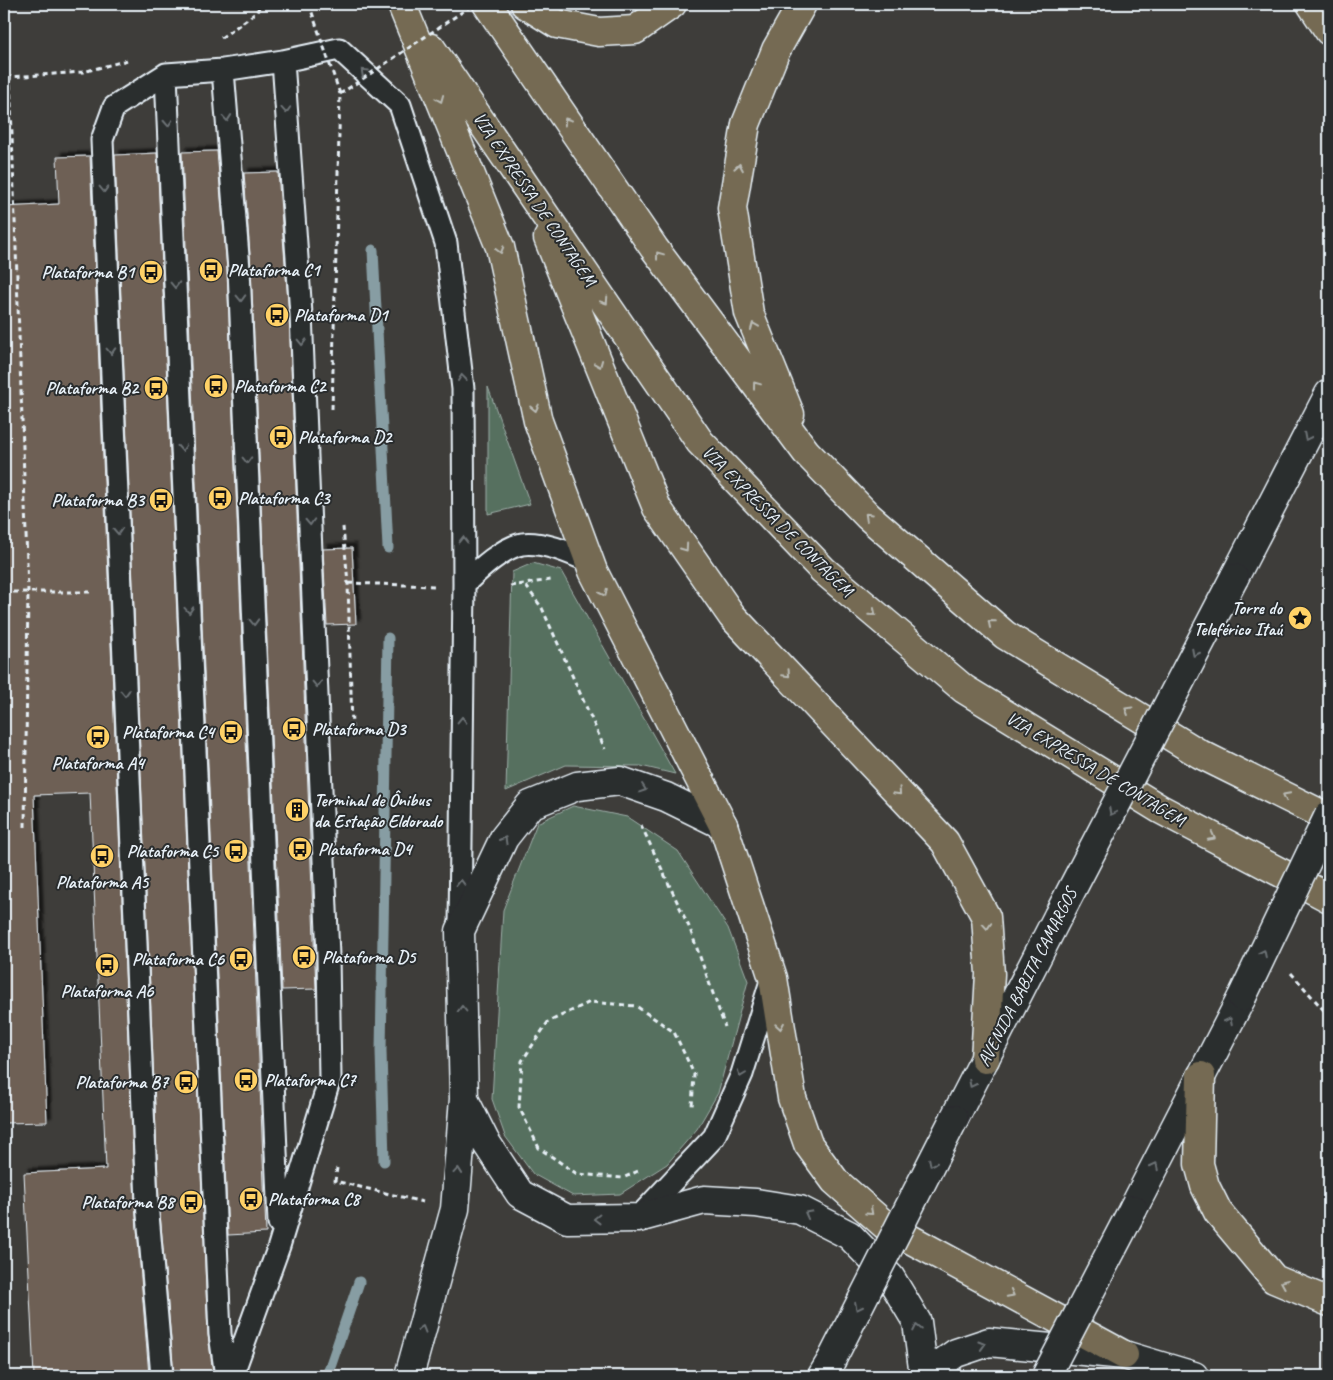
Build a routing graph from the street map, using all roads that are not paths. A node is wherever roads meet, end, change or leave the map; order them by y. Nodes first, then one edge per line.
1 (401, 4) edge
2 (487, 4) edge
3 (525, 4) edge
4 (672, 4) edge
5 (802, 4) edge
6 (1311, 4) edge
7 (1329, 31) edge
8 (283, 61) junction
9 (223, 70) junction
10 (166, 74) junction
11 (528, 189) junction
12 (1329, 394) edge
13 (806, 452) junction
14 (590, 562) junction
15 (464, 584) junction
16 (1329, 816) edge
17 (723, 825) junction
18 (1329, 898) edge
19 (460, 931) junction
20 (772, 978) junction
21 (985, 1059) junction
22 (1201, 1076) junction
23 (464, 1099) junction
24 (638, 1218) junction
25 (279, 1246) junction
26 (1329, 1302) edge
27 (1124, 1355) junction
28 (826, 1368) edge
29 (162, 1376) edge
30 (226, 1376) edge
31 (232, 1376) edge
32 (409, 1376) edge
33 (924, 1376) edge
34 (1046, 1376) edge
35 (1194, 1376) edge

1 - 11 highway, VIA EXPRESSA DE CONTAGEM
1 -> 14 highway
13 -> 2 highway
3 - 4 highway
13 -> 5 highway
6 - 7 highway
8 - 9 lane
15 -> 8 lane
8 -> 25 lane
9 - 10 lane
9 -> 25 lane
10 -> 29 lane
10 -> 30 lane
11 -> 18 highway, VIA EXPRESSA DE CONTAGEM
11 -> 21 highway
12 -> 21 main road, AVENIDA BABITA CAMARGOS, bridge
16 -> 13 highway
14 - 15 lane
14 -> 17 highway
19 -> 15 lane
22 -> 16 main road, bridge
19 -> 17 main road
17 - 20 highway
23 -> 19 main road
20 -> 24 lane
20 -> 27 highway
21 -> 28 main road, AVENIDA BABITA CAMARGOS, bridge
26 -> 22 highway
34 -> 22 main road, bridge
24 -> 23 main road
32 -> 23 main road
33 -> 24 main road
25 - 31 lane
33 -> 27 main road
27 - 35 main road

